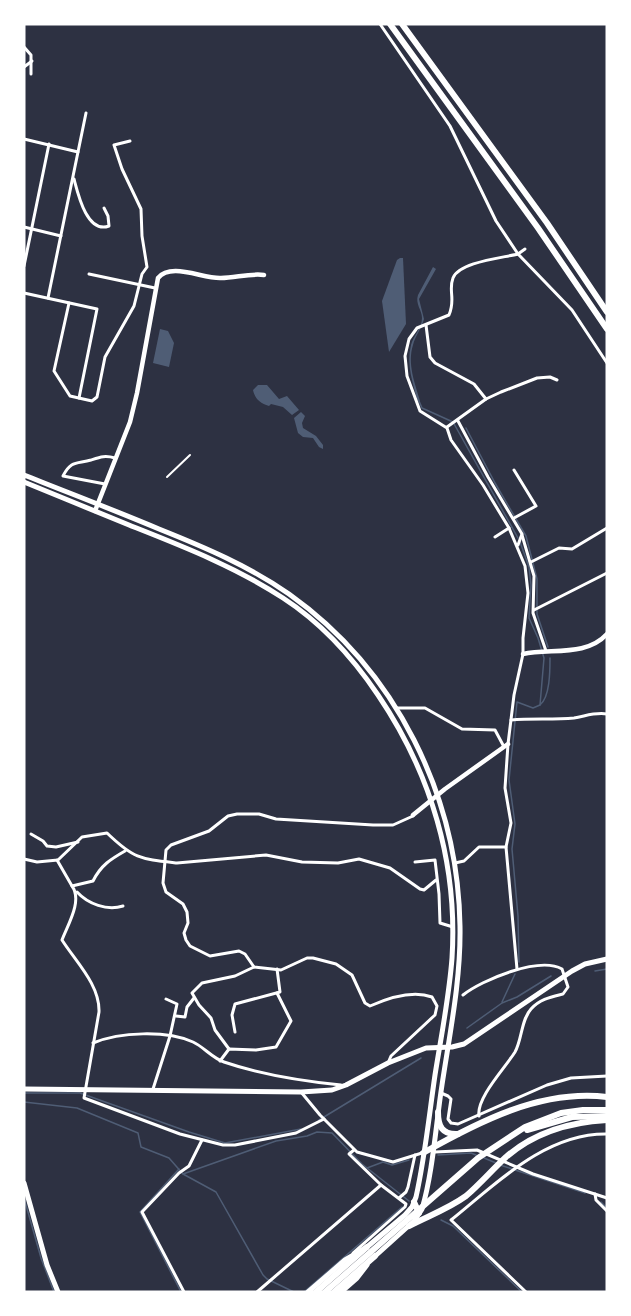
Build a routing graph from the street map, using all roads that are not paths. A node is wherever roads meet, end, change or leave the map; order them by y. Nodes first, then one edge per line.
1 (380, 24) edge
2 (390, 24) edge
3 (402, 24) edge
4 (24, 47) edge
5 (32, 61) junction
6 (24, 67) edge
7 (31, 74) dead end
8 (86, 113) dead end
9 (24, 139) edge
10 (130, 141) dead end
11 (49, 144) junction
12 (78, 152) junction
13 (73, 177) junction
14 (104, 208) dead end
15 (24, 227) edge
16 (32, 229) junction
17 (61, 236) junction
18 (525, 249) dead end
19 (518, 254) junction
20 (24, 266) edge
21 (89, 274) dead end
22 (264, 275) dead end
23 (140, 285) junction
24 (155, 288) junction
25 (24, 293) edge
26 (48, 298) junction
27 (69, 303) junction
28 (607, 312) edge
29 (425, 325) junction
30 (607, 329) edge
31 (607, 363) edge
32 (557, 380) dead end
33 (79, 398) junction
34 (486, 399) junction
35 (457, 421) junction
36 (447, 428) junction
37 (190, 455) dead end
38 (115, 458) junction
39 (514, 470) dead end
40 (24, 475) edge
41 (167, 477) dead end
42 (490, 481) junction
43 (24, 482) edge
44 (105, 484) junction
45 (483, 485) junction
46 (98, 504) junction
47 (95, 511) junction
48 (515, 517) junction
49 (509, 528) junction
50 (607, 528) edge
51 (521, 535) junction
52 (495, 537) dead end
53 (518, 546) junction
54 (532, 562) junction
55 (607, 573) edge
56 (532, 612) junction
57 (607, 634) edge
58 (543, 651) junction
59 (524, 654) junction
60 (397, 708) junction
61 (607, 714) edge
62 (512, 720) junction
63 (506, 744) junction
64 (439, 794) junction
65 (432, 800) junction
66 (413, 815) joint
67 (31, 834) dead end
68 (78, 842) junction
69 (506, 847) junction
70 (125, 851) junction
71 (24, 859) edge
72 (57, 860) junction
73 (165, 862) junction
74 (415, 862) dead end
75 (455, 863) junction
76 (436, 880) junction
77 (72, 886) junction
78 (76, 891) junction
79 (123, 906) dead end
80 (453, 927) junction
81 (607, 958) edge
82 (254, 967) junction
83 (277, 969) junction
84 (516, 969) junction
85 (565, 976) junction
86 (277, 993) junction
87 (463, 995) dead end
88 (194, 998) junction
89 (166, 999) dead end
90 (176, 1016) junction
91 (235, 1032) dead end
92 (170, 1036) junction
93 (93, 1043) junction
94 (440, 1047) junction
95 (448, 1047) junction
96 (229, 1049) junction
97 (220, 1061) junction
98 (388, 1063) junction
99 (607, 1076) edge
100 (346, 1085) junction
101 (24, 1089) edge
102 (153, 1089) junction
103 (85, 1092) junction
104 (301, 1092) junction
105 (441, 1093) junction
106 (607, 1097) edge
107 (607, 1110) edge
108 (438, 1112) junction
109 (479, 1116) junction
110 (607, 1118) edge
111 (324, 1119) junction
112 (460, 1133) junction
113 (202, 1134) dead end
114 (607, 1134) edge
115 (253, 1137) dead end
116 (507, 1138) junction
117 (201, 1140) junction
118 (254, 1142) junction
119 (432, 1150) junction
120 (352, 1151) junction
121 (423, 1153) junction
122 (415, 1155) junction
123 (515, 1169) junction
124 (24, 1183) edge
125 (381, 1185) junction
126 (595, 1194) junction
127 (401, 1197) junction
128 (607, 1198) edge
129 (414, 1202) junction
130 (607, 1211) edge
131 (419, 1213) junction
132 (432, 1215) junction
133 (409, 1226) junction
134 (367, 1247) junction
135 (375, 1256) junction
136 (345, 1260) junction
137 (58, 1292) edge
138 (184, 1292) edge
139 (257, 1292) edge
140 (308, 1292) edge
141 (316, 1292) edge
142 (325, 1292) edge
143 (334, 1292) edge
144 (341, 1292) edge
145 (526, 1292) edge

1 - 19 street
2 - 30 highway
3 - 28 highway
4 - 5 street
5 - 6 street
5 - 7 street
8 - 12 street
9 - 11 street
10 - 23 street
11 - 12 street
11 - 16 street
12 - 13 street
13 - 14 street
13 - 17 street
15 - 16 street
16 - 17 street
16 - 20 street
17 - 26 street
18 - 19 street
19 - 29 street
19 - 31 street
21 - 23 street
22 - 24 street
23 - 24 street
23 - 33 street
24 - 38 street
25 - 26 street
26 - 27 street
27 - 33 street
27 - 33 street
29 - 34 street
29 - 36 street
32 - 34 street
34 - 35 street
35 - 36 street
35 - 42 street
36 - 45 street
37 - 41 street
38 - 44 street
38 - 44 street
39 - 48 street
40 - 46 main road
42 - 45 street
42 - 48 street
43 - 47 main road
44 - 46 street
45 - 49 street
46 - 47 street
46 - 60 main road
47 - 65 main road
48 - 51 street
49 - 52 street
49 - 53 street
50 - 54 street
51 - 53 street
51 - 54 street
53 - 56 street
54 - 56 street
55 - 56 street
56 - 58 street
56 - 59 street
57 - 58 street
58 - 59 street
59 - 62 street
60 - 63 street
60 - 64 main road
61 - 62 street
62 - 63 street
63 - 64 street
63 - 69 street
64 - 65 street
64 - 75 main road
65 - 66 street
65 - 80 main road
66 - 73 street
67 - 68 street
68 - 70 street
68 - 72 street
69 - 75 street
69 - 84 street
70 - 73 street
70 - 77 street
71 - 72 street
72 - 77 street
73 - 76 street
73 - 82 street
74 - 76 street
75 - 95 main road
76 - 80 street
77 - 78 street
78 - 79 street
78 - 93 street
80 - 94 main road
81 - 85 main road
82 - 83 street
82 - 88 street
83 - 86 street
83 - 98 street
84 - 85 street
84 - 87 street
85 - 95 main road
85 - 109 street
86 - 91 street
86 - 96 street
88 - 90 street
88 - 96 street
89 - 90 street
90 - 92 street
92 - 93 street
92 - 97 street
92 - 102 street
93 - 103 street
94 - 95 main road
94 - 98 main road
94 - 121 main road
95 - 105 main road
96 - 97 street
97 - 100 street
98 - 100 main road
99 - 109 street
100 - 104 main road
101 - 103 main road
102 - 103 main road
102 - 104 main road
103 - 117 street
104 - 111 street
105 - 108 main road
105 - 109 street
106 - 112 highway
107 - 116 highway
108 - 112 highway
108 - 119 main road
110 - 116 highway
110 - 132 highway
111 - 118 street
111 - 120 street
112 - 119 highway
113 - 117 street
114 - 123 street
115 - 118 street
116 - 142 highway
117 - 118 street
117 - 138 street
119 - 121 highway
119 - 123 street
119 - 131 main road
120 - 122 street
120 - 125 street
121 - 122 street
121 - 129 main road
122 - 127 street
123 - 126 street
123 - 145 street
124 - 137 main road
125 - 127 street
125 - 139 street
126 - 128 street
126 - 130 street
127 - 136 street
129 - 131 highway
129 - 134 main road
131 - 132 highway
131 - 133 main road
132 - 133 highway
133 - 135 main road
134 - 136 main road
134 - 141 highway
135 - 143 highway
135 - 144 main road
136 - 140 main road

